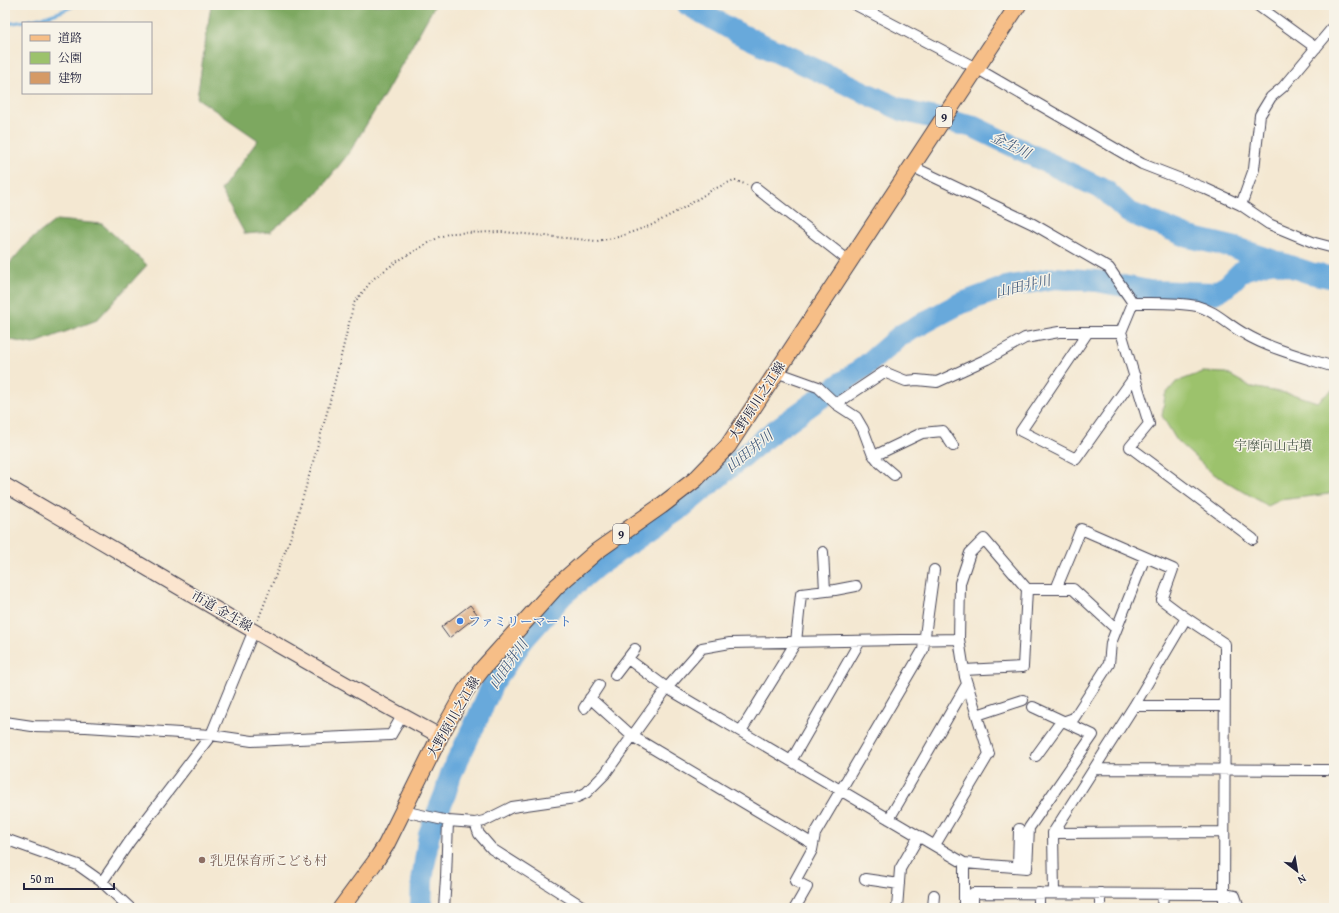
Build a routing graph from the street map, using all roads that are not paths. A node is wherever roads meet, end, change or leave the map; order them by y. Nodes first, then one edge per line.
1 (856, 5) edge
2 (1018, 5) edge
3 (1257, 5) edge
4 (1334, 26) edge
5 (1316, 48) junction
6 (976, 68) junction
7 (911, 166) junction
8 (756, 188) road end
9 (1241, 205) junction
10 (1334, 248) edge
11 (849, 261) junction
12 (1133, 303) junction
13 (1088, 332) junction
14 (1121, 332) junction
15 (1334, 367) edge
16 (776, 372) junction
17 (1135, 376) junction
18 (836, 404) junction
19 (953, 446) dead end
20 (874, 456) junction
21 (894, 475) dead end
22 (5, 485) edge
23 (1253, 539) dead end
24 (823, 552) dead end
25 (1145, 557) junction
26 (934, 570) dead end
27 (856, 586) dead end
28 (1027, 589) junction
29 (1056, 589) junction
30 (825, 591) junction
31 (1186, 618) junction
32 (1113, 626) dead end
33 (254, 630) junction
34 (924, 639) junction
35 (959, 639) junction
36 (860, 640) junction
37 (796, 642) junction
38 (635, 649) dead end
39 (628, 659) junction
40 (964, 670) junction
41 (615, 675) dead end
42 (967, 684) junction
43 (599, 685) dead end
44 (667, 688) junction
45 (590, 698) junction
46 (1023, 700) dead end
47 (1134, 706) junction
48 (1224, 706) junction
49 (1033, 707) dead end
50 (584, 708) dead end
51 (977, 715) junction
52 (402, 716) junction
53 (5, 722) edge
54 (1064, 722) junction
55 (741, 731) junction
56 (211, 735) junction
57 (440, 736) junction
58 (632, 736) junction
59 (1036, 756) dead end
60 (791, 761) junction
61 (1094, 769) junction
62 (1224, 769) junction
63 (1327, 770) dead end
64 (840, 790) junction
65 (403, 811) junction
66 (889, 819) junction
67 (448, 821) junction
68 (475, 823) junction
69 (1019, 829) dead end
70 (1224, 832) junction
71 (1053, 833) junction
72 (919, 836) junction
73 (5, 839) edge
74 (813, 844) junction
75 (934, 845) junction
76 (964, 863) junction
77 (1018, 867) junction
78 (865, 880) dead end
79 (102, 882) junction
80 (899, 884) junction
81 (1039, 893) junction
82 (1054, 893) junction
83 (1100, 893) junction
84 (1163, 894) junction
85 (1224, 894) junction
86 (934, 895) dead end
87 (130, 908) edge
88 (341, 908) edge
89 (444, 908) edge
90 (585, 908) edge
91 (795, 908) edge
92 (897, 908) edge
93 (933, 908) edge
94 (964, 908) edge
95 (974, 908) edge
96 (1039, 908) edge
97 (1100, 908) edge
98 (1162, 908) edge
99 (1224, 908) edge
100 (1239, 908) edge

1 - 6 street
2 - 6 main road, 大野原川之江線 / 9
3 - 5 street
4 - 5 street
5 - 9 street
6 - 7 main road, 大野原川之江線 / 9
6 - 9 street
7 - 11 main road, 大野原川之江線 / 9
7 - 12 street
8 - 11 street
9 - 10 street
11 - 16 main road, 大野原川之江線 / 9
12 - 14 street
12 - 15 street
13 - 14 street
13 - 17 street
13 - 18 street
14 - 17 street
16 - 18 street
16 - 57 main road, 大野原川之江線 / 9
17 - 23 street
18 - 20 street
19 - 20 street
20 - 21 street
22 - 33 street, 市道 金生線
24 - 30 street
25 - 29 street
25 - 31 street
25 - 54 street
26 - 34 street
27 - 30 street
28 - 29 street
28 - 35 street
28 - 40 street
29 - 32 street
30 - 37 street
31 - 47 street
31 - 48 street
33 - 52 street, 市道 金生線
33 - 56 street
34 - 35 street
34 - 36 street
34 - 64 street
35 - 40 street
36 - 37 street
36 - 60 street
37 - 44 street
37 - 55 street
38 - 39 street
39 - 41 street
39 - 44 street
40 - 42 street
42 - 51 street
42 - 66 street
43 - 45 street
44 - 55 street
44 - 58 street
45 - 50 street
45 - 58 street
46 - 51 street
47 - 48 street
47 - 61 street
48 - 62 street
49 - 54 street
51 - 75 street
52 - 56 street
52 - 57 street, 市道 金生線
53 - 56 street
54 - 59 street
54 - 77 street
55 - 60 street
56 - 79 street
57 - 65 main road, 大野原川之江線 / 9
58 - 68 street
58 - 74 street
60 - 64 street
61 - 62 street
61 - 71 street
62 - 63 street
62 - 70 street
64 - 66 street
64 - 74 street
65 - 67 street
65 - 88 main road, 大野原川之江線 / 9
66 - 72 street
67 - 68 street
67 - 89 street
68 - 90 street
69 - 77 street
70 - 71 street
70 - 85 street
71 - 82 street
72 - 75 street
72 - 80 street
73 - 79 street
74 - 91 street
75 - 76 street
76 - 77 street
76 - 94 street
78 - 80 street
79 - 87 street
80 - 92 street
81 - 82 street
81 - 95 street
81 - 96 street
82 - 83 street
83 - 84 street
83 - 97 street
84 - 85 street
84 - 98 street
85 - 99 street
85 - 100 street
86 - 93 street

